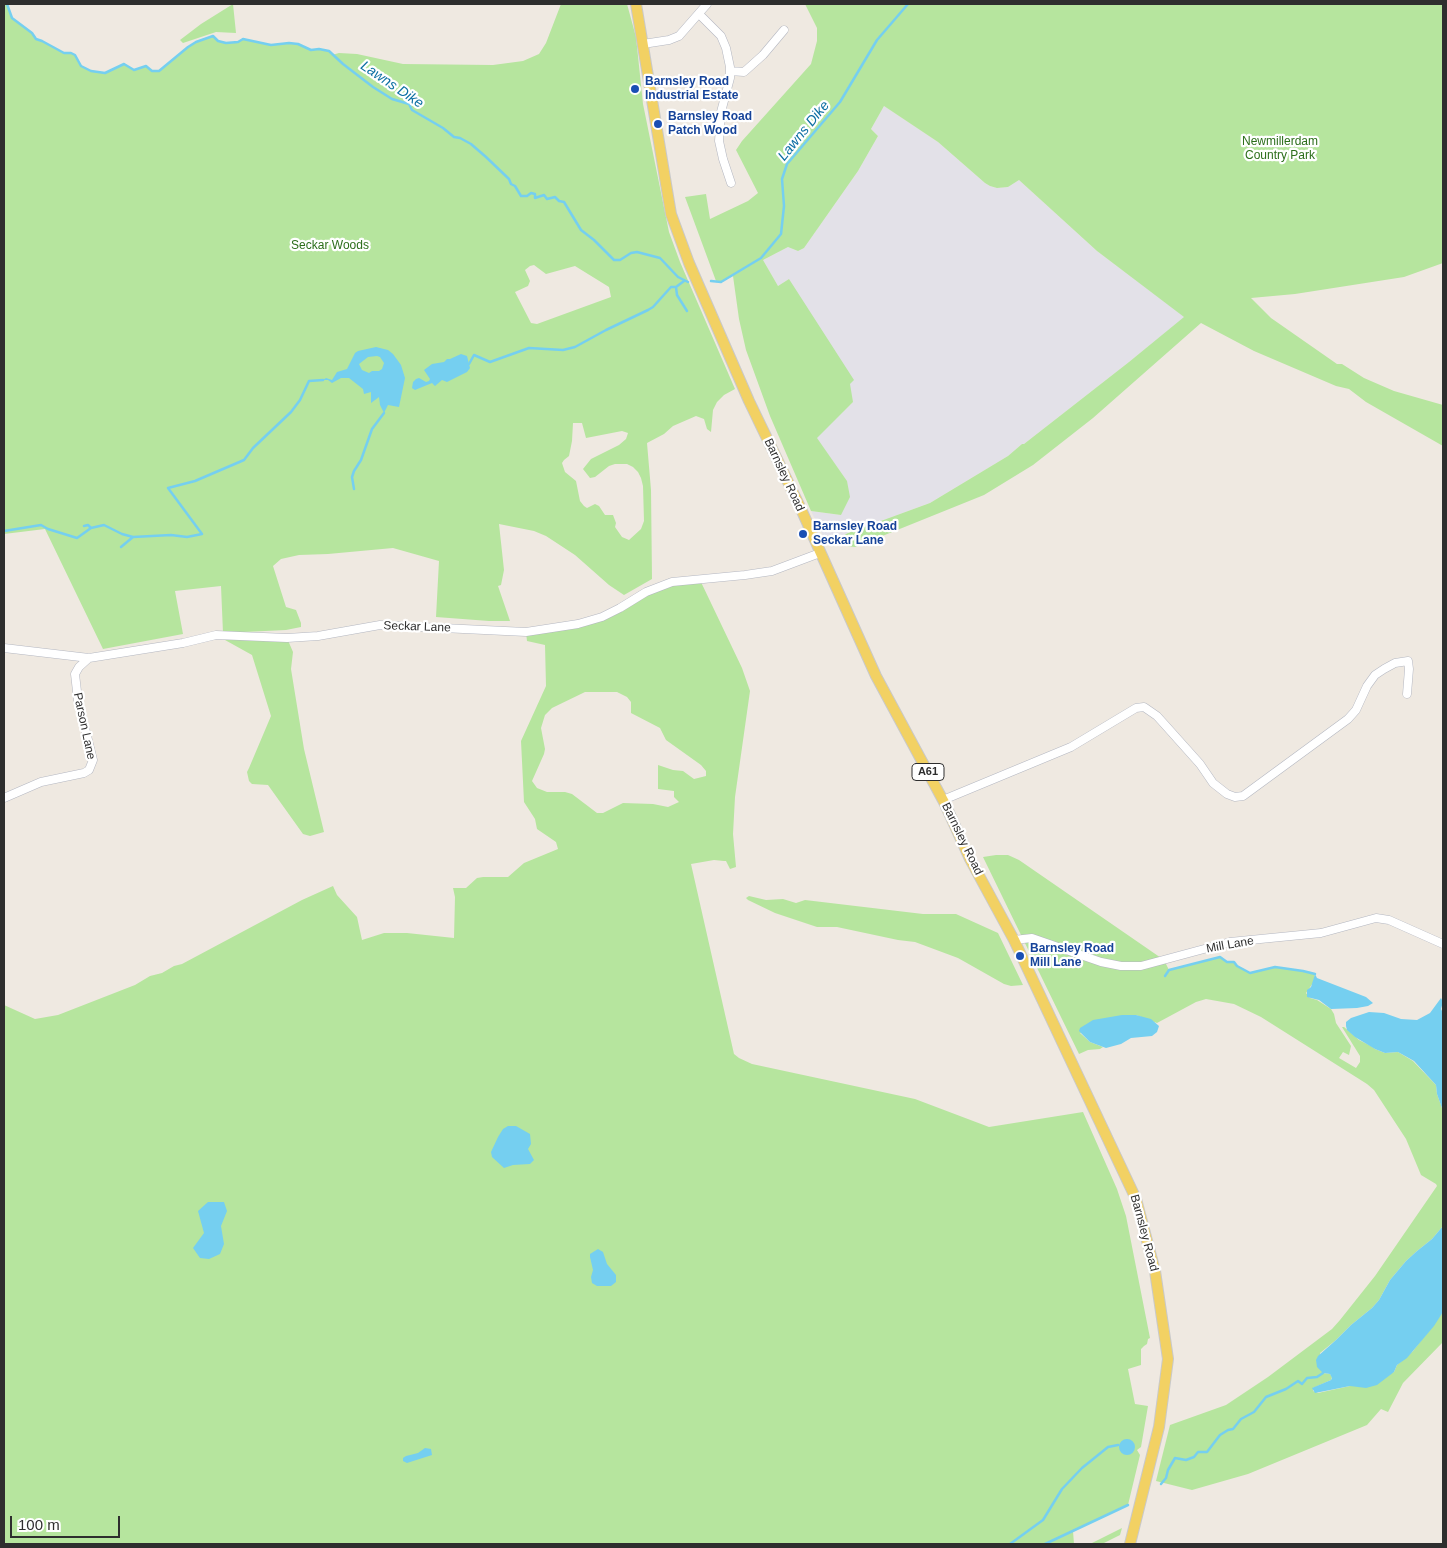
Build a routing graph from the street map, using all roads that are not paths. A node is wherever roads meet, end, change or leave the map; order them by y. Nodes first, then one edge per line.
1 (636, 4) edge
2 (708, 4) edge
3 (699, 14) junction
4 (784, 30) dead end
5 (643, 44) junction
6 (730, 71) junction
7 (731, 183) dead end
8 (820, 553) junction
9 (4, 648) edge
10 (89, 658) junction
11 (1407, 694) dead end
12 (4, 798) edge
13 (943, 800) junction
14 (1014, 940) junction
15 (1443, 944) edge
16 (1130, 1544) edge

1 - 5 main road, Barnsley Road / A61
2 - 3 street
3 - 5 street
3 - 6 street
4 - 6 street
5 - 8 main road, Barnsley Road / A61
6 - 7 street
8 - 10 street, Seckar Lane
8 - 13 main road, Barnsley Road / A61
9 - 10 street, Seckar Lane
10 - 12 street, Parson Lane
11 - 13 street
13 - 14 main road, Barnsley Road / A61
14 - 15 street, Mill Lane
14 - 16 main road, Barnsley Road / A61

